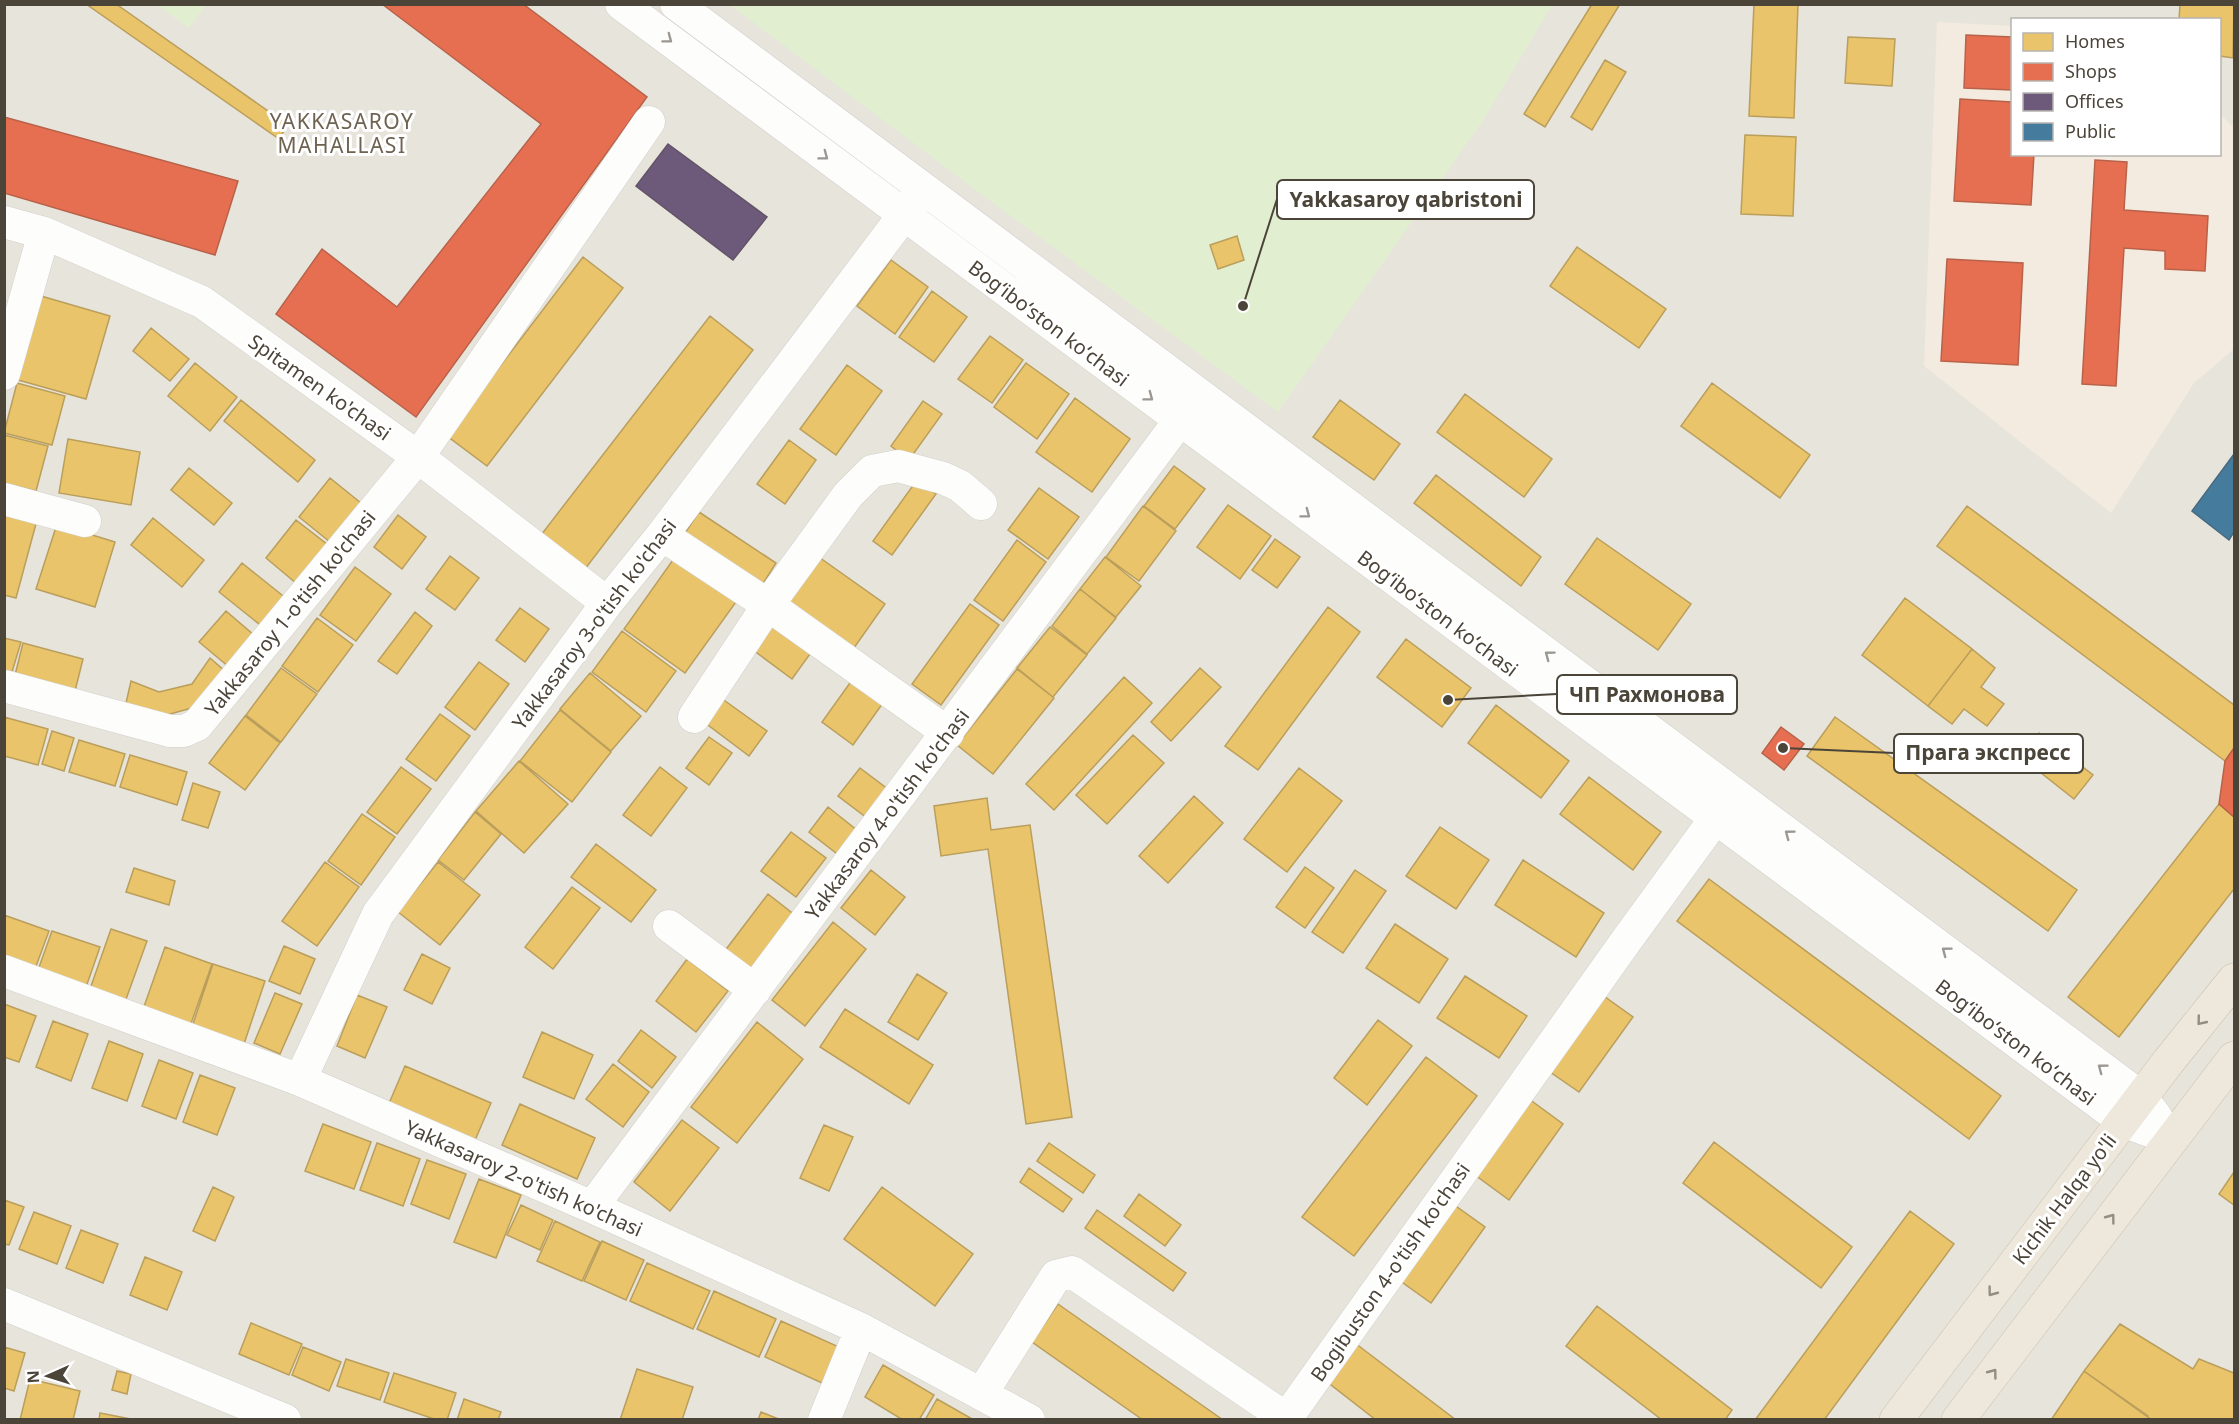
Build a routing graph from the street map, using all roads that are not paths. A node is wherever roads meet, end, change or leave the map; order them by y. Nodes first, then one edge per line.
1 (621, 4) edge
2 (676, 4) edge
3 (649, 122) dead end
4 (924, 189) junction
5 (903, 214) junction
6 (4, 222) edge
7 (45, 233) junction
8 (4, 374) edge
9 (1180, 420) junction
10 (418, 457) junction
11 (4, 499) edge
12 (981, 504) dead end
13 (85, 521) dead end
14 (662, 535) junction
15 (607, 603) junction
16 (768, 605) junction
17 (4, 686) edge
18 (694, 717) dead end
19 (948, 733) junction
20 (1734, 794) junction
21 (1716, 819) junction
22 (669, 926) dead end
23 (4, 971) edge
24 (2235, 980) edge
25 (755, 990) junction
26 (2235, 1058) edge
27 (300, 1080) junction
28 (2132, 1109) junction
29 (2171, 1139) junction
30 (592, 1207) junction
31 (4, 1304) edge
32 (861, 1329) junction
33 (982, 1393) junction
34 (285, 1419) edge
35 (824, 1419) edge
36 (1029, 1419) edge
37 (1896, 1419) edge
38 (1958, 1419) edge

1 -> 5 street, Bogʻiboʻston koʻchasi
2 - 4 street, Bogʻiboʻston koʻchasi
3 - 10 street, Yakkasaroy 1-o'tish ko'chasi
4 - 5 street, Yakkasaroy 3-o'tish ko'chasi
20 -> 4 street, Bogʻiboʻston koʻchasi
5 -> 9 street, Bogʻiboʻston koʻchasi
5 - 14 street, Yakkasaroy 3-o'tish ko'chasi
6 - 7 street, Spitamen ko'chasi
7 - 8 street
7 - 10 street, Spitamen ko'chasi
9 - 19 street, Yakkasaroy 4-o'tish ko'chasi
9 -> 21 street, Bogʻiboʻston koʻchasi
10 - 15 street, Spitamen ko'chasi
10 - 17 street, Yakkasaroy 1-o'tish ko'chasi
11 - 13 street
12 - 16 street
14 - 15 street, Yakkasaroy 3-o'tish ko'chasi
14 - 16 street
15 - 27 street, Yakkasaroy 3-o'tish ko'chasi
16 - 18 street
16 - 19 street
19 - 25 street, Yakkasaroy 4-o'tish ko'chasi
20 - 21 street, Bogibuston 4-o'tish ko'chasi
28 -> 20 street, Bogʻiboʻston koʻchasi
21 - 28 street, Bogʻiboʻston koʻchasi
21 - 33 street, Bogibuston 4-o'tish ko'chasi
22 - 25 street
23 - 27 street, Yakkasaroy 2-o'tish ko'chasi
24 -> 28 highway, Kichik Halqa yo'li
25 - 30 street, Yakkasaroy 4-o'tish ko'chasi
26 - 29 highway
27 - 30 street, Yakkasaroy 2-o'tish ko'chasi
28 - 29 street, Bogʻiboʻston koʻchasi
28 -> 37 highway, Kichik Halqa yo'li
38 -> 29 highway
30 - 32 street, Yakkasaroy 2-o'tish ko'chasi
31 - 34 street
32 - 33 street, Yakkasaroy 2-o'tish ko'chasi
32 - 35 street
33 - 36 street, Yakkasaroy 2-o'tish ko'chasi

